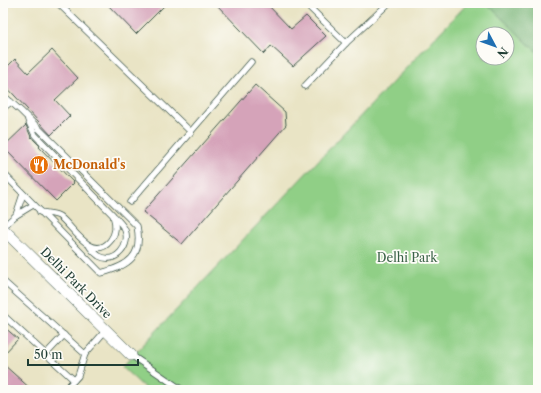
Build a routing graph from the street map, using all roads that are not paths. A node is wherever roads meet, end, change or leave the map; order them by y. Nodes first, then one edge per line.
1 (58, 3) edge
2 (305, 3) edge
3 (389, 3) edge
4 (346, 43) junction
5 (251, 62) dead end
6 (305, 86) dead end
7 (3, 95) edge
8 (11, 102) junction
9 (3, 108) edge
10 (25, 115) junction
11 (190, 132) junction
12 (3, 173) edge
13 (23, 194) junction
14 (130, 202) dead end
15 (33, 205) junction
16 (40, 212) junction
17 (113, 215) junction
18 (16, 216) junction
19 (3, 228) edge
20 (85, 243) junction
21 (3, 281) edge
22 (3, 315) edge
23 (106, 330) junction
24 (64, 335) junction
25 (46, 354) junction
26 (85, 354) junction
27 (131, 356) joint
28 (74, 380) junction
29 (65, 390) edge
30 (182, 390) edge

1 - 11 lane
2 - 4 lane
3 - 4 lane
4 - 6 lane
5 - 11 lane
7 - 8 lane
8 - 9 lane
8 - 10 lane
10 - 16 lane
10 - 17 lane
11 - 14 lane
12 - 13 lane
13 - 15 lane
13 - 18 lane
15 - 16 lane
15 - 18 lane
16 - 20 lane
17 - 20 lane
17 - 20 lane
18 - 19 lane
19 - 23 street, Delhi Park Drive
21 - 24 lane
22 - 25 lane
23 - 26 lane
23 - 27 street, Delhi Park Drive
24 - 25 lane
24 - 26 lane
25 - 28 lane
26 - 28 lane
27 - 30 lane
28 - 29 lane

